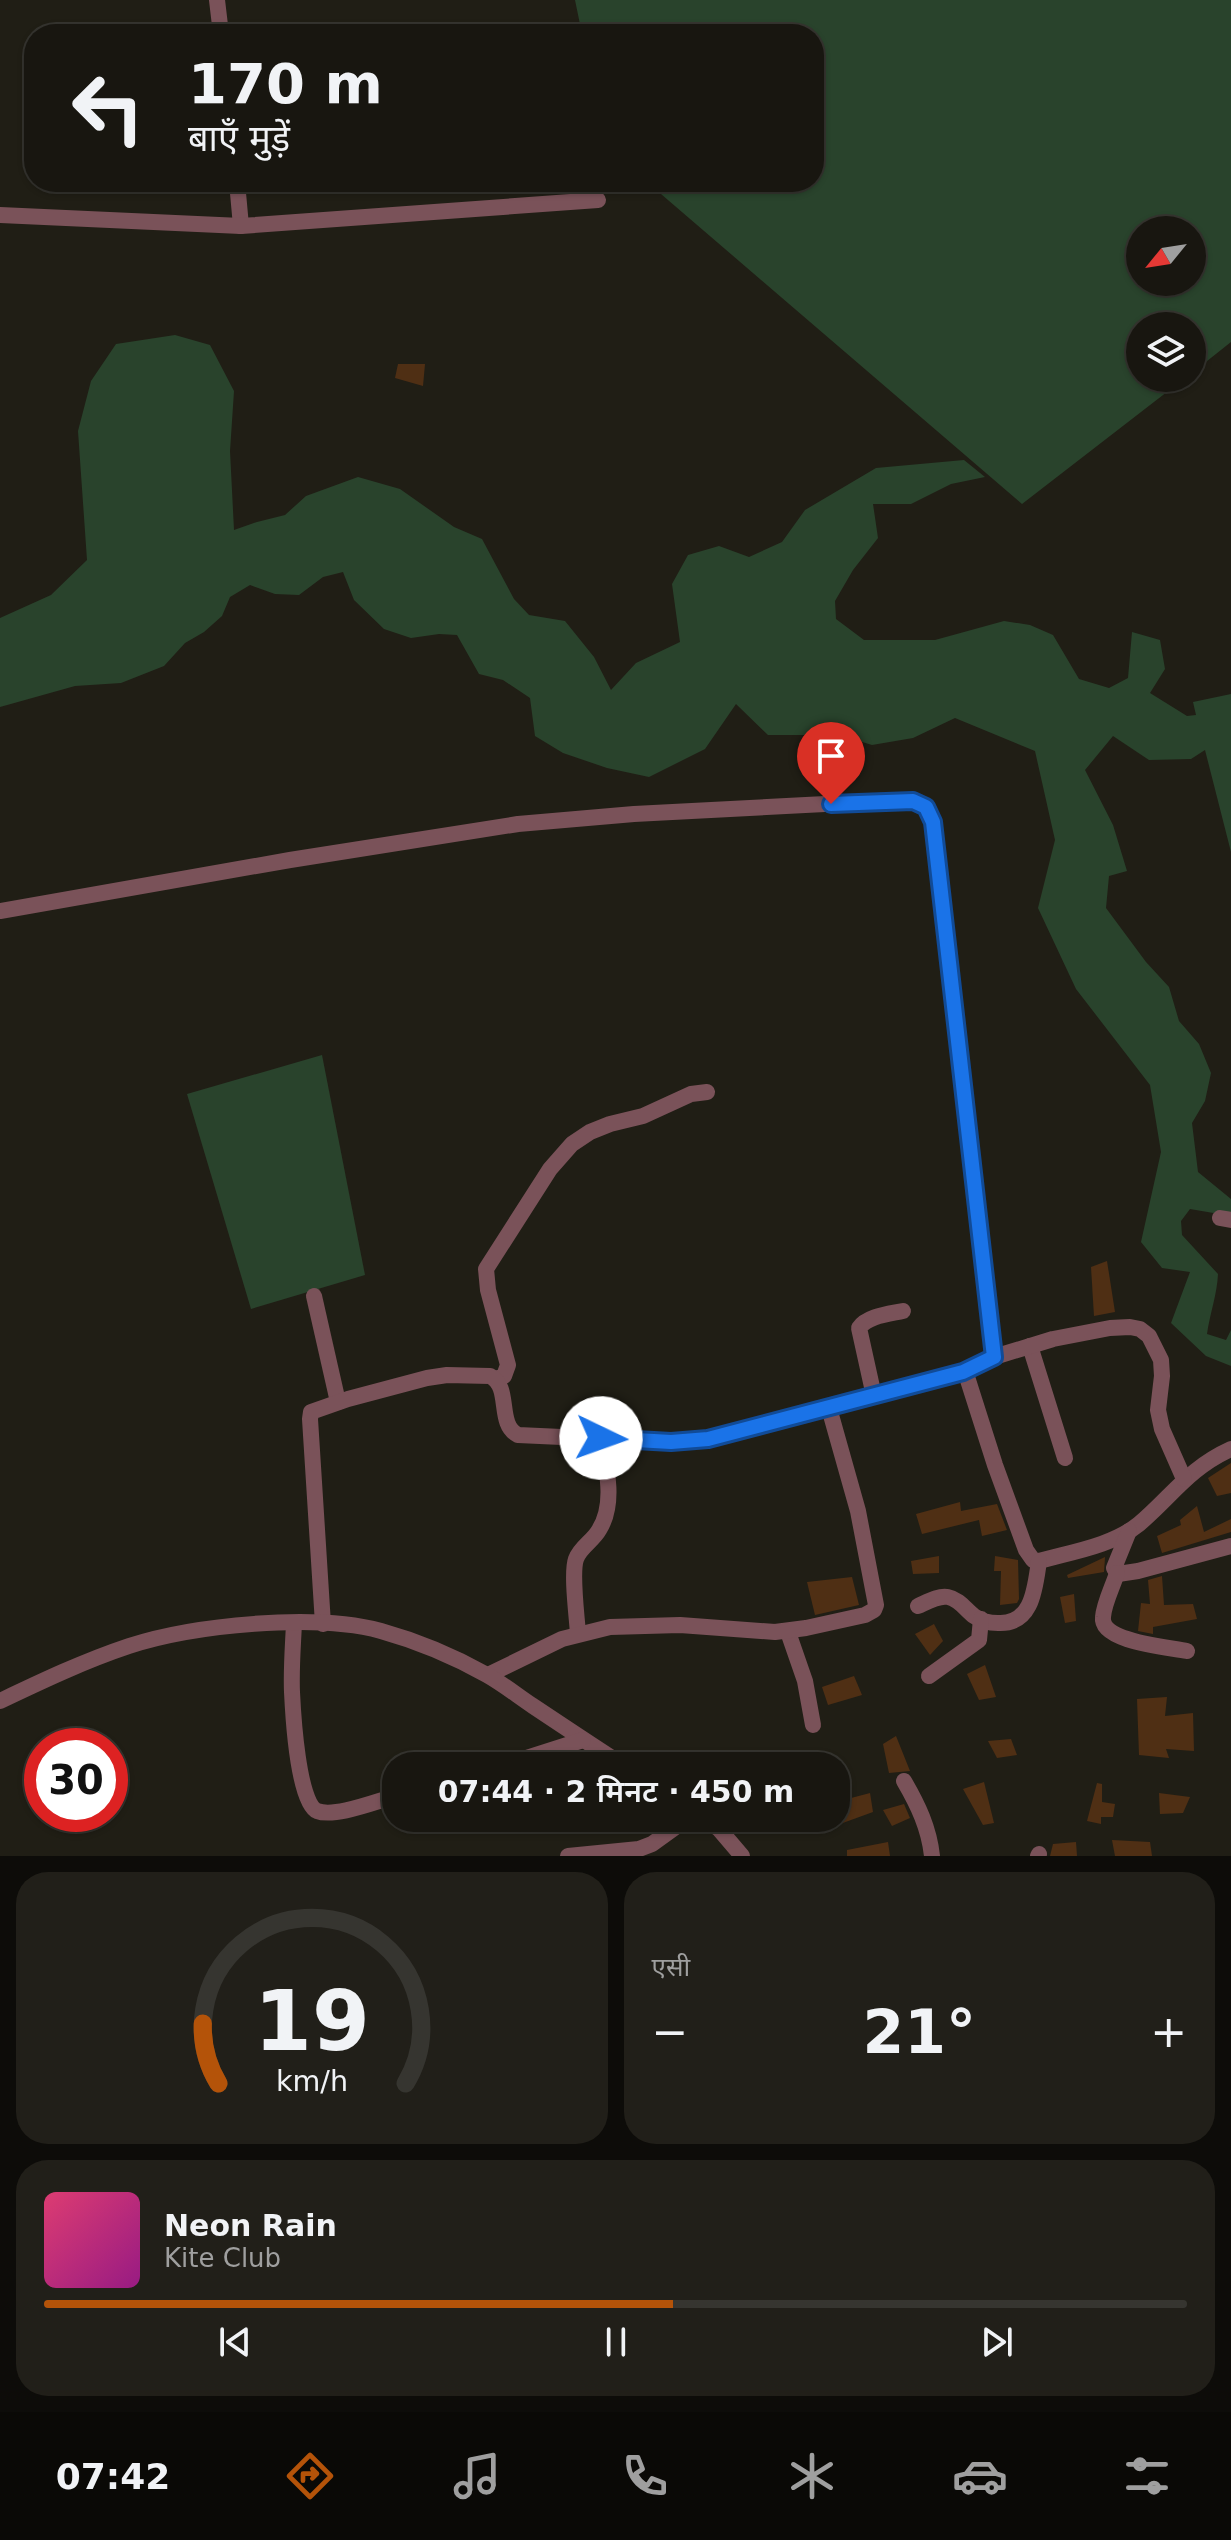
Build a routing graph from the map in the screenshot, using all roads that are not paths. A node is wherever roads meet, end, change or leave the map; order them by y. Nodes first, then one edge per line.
1 (217, 0) edge
2 (220, 24) edge
3 (238, 192) edge
4 (598, 200) dead end
5 (0, 215) edge
6 (241, 226) junction
7 (0, 911) edge
8 (707, 1092) dead end
9 (314, 1296) dead end
10 (903, 1311) dead end
11 (1030, 1346) junction
12 (994, 1357) junction
13 (963, 1372) junction
14 (496, 1379) junction
15 (874, 1396) junction
16 (338, 1402) junction
17 (829, 1408) junction
18 (601, 1438) junction
19 (1231, 1449) edge
20 (1065, 1458) dead end
21 (1184, 1479) junction
22 (1129, 1531) junction
23 (1231, 1546) edge
24 (1039, 1561) junction
25 (1117, 1573) junction
26 (918, 1606) dead end
27 (981, 1619) junction
28 (294, 1623) junction
29 (323, 1624) junction
30 (788, 1632) junction
31 (578, 1634) junction
32 (1187, 1651) dead end
33 (488, 1675) junction
34 (929, 1676) dead end
35 (0, 1701) edge
36 (813, 1725) dead end
37 (583, 1740) junction
38 (545, 1752) edge
39 (602, 1752) edge
40 (904, 1781) dead end
41 (382, 1800) edge
42 (669, 1832) edge
43 (722, 1832) edge
44 (568, 1856) edge
45 (742, 1856) edge
46 (932, 1856) edge

1 - 2 street
3 - 6 street
4 - 6 street
5 - 6 street
7 - 12 street
8 - 14 street
9 - 16 street
10 - 15 street
11 - 12 street
11 - 20 street
11 - 21 street
12 - 13 street
13 - 15 street
13 - 24 street
14 - 16 street
14 - 18 street
15 - 17 street
16 - 29 street
17 - 18 street
17 - 30 street
18 - 31 street
19 - 21 street
21 - 22 street
22 - 24 street
22 - 25 street
23 - 25 street
24 - 27 street
25 - 32 street
26 - 27 street
27 - 34 street
28 - 29 street
28 - 35 street
28 - 41 street
29 - 33 street
30 - 31 street
30 - 36 street
31 - 33 street
33 - 37 street
37 - 38 street
37 - 39 street
40 - 46 street
42 - 44 street
43 - 45 street

